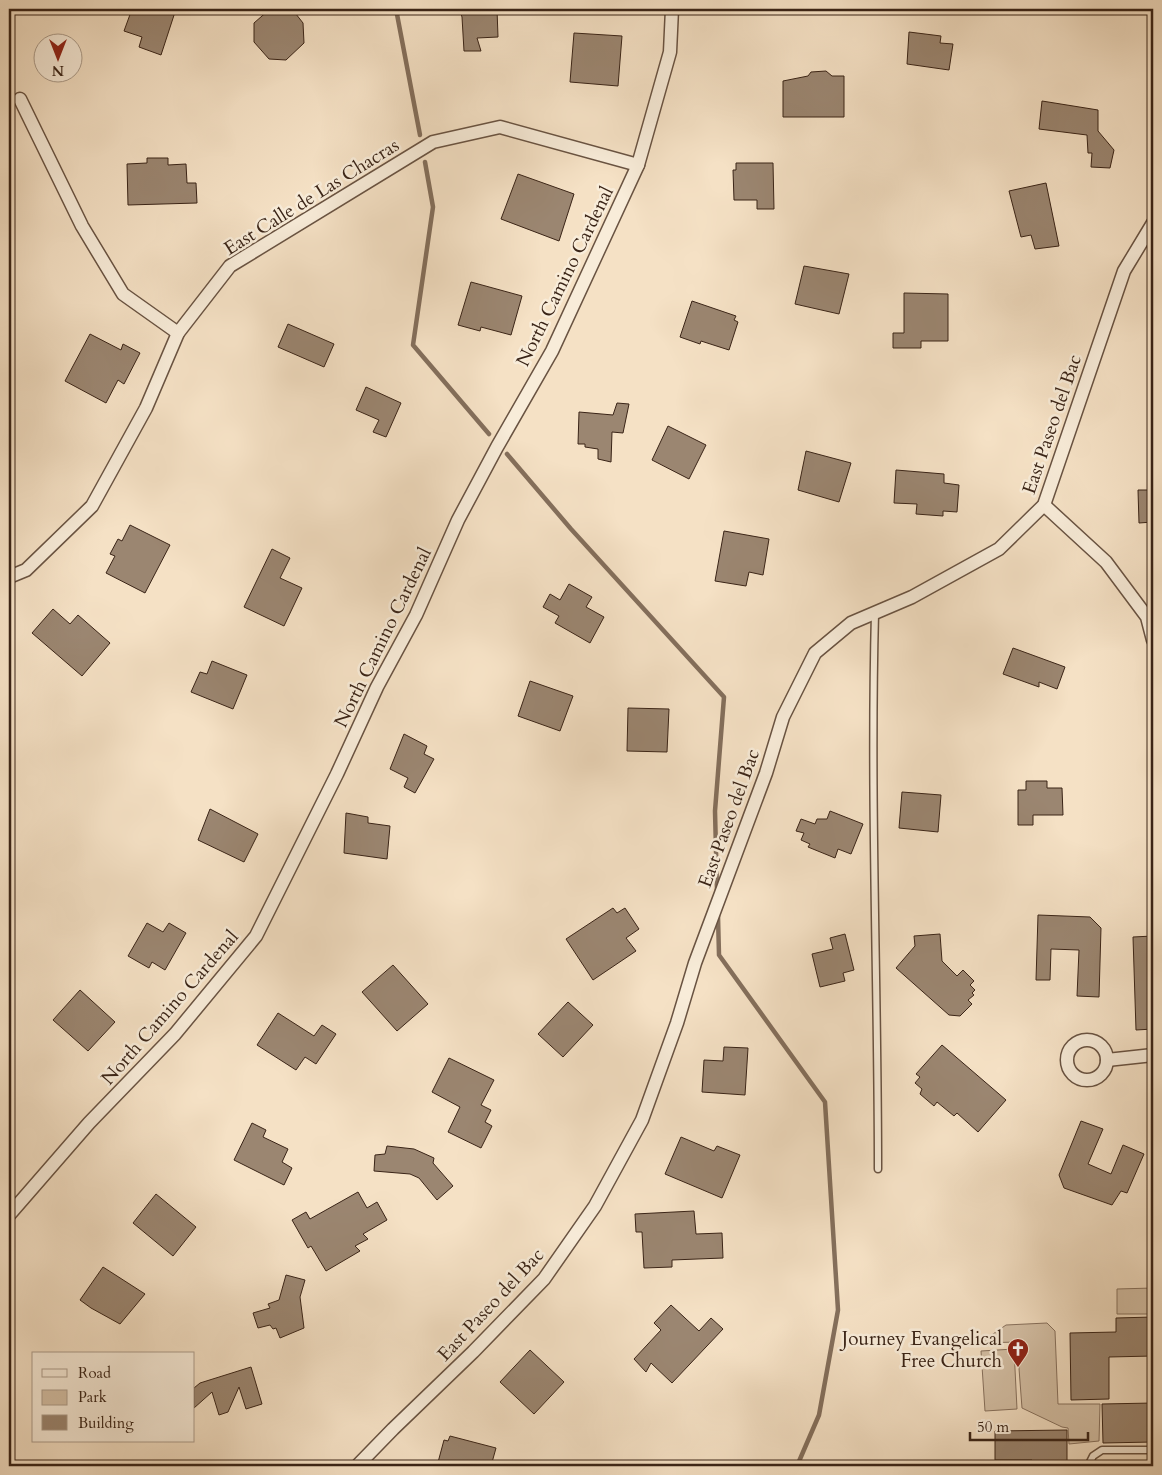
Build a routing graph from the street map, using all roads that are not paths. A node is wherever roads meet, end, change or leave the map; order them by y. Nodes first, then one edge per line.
1 (672, 9) edge
2 (20, 99) dead end
3 (638, 165) junction
4 (1153, 223) edge
5 (178, 333) junction
6 (1044, 505) junction
7 (9, 578) edge
8 (875, 613) junction
9 (1153, 640) edge
10 (1153, 1055) edge
11 (1107, 1060) dead end
12 (878, 1170) dead end
13 (9, 1215) edge
14 (1153, 1450) edge
15 (358, 1466) edge
16 (1088, 1466) edge

1 - 3 street, North Camino Cardenal
2 - 5 street
3 - 5 street, East Calle de Las Chacras
3 - 13 street, North Camino Cardenal
4 - 6 street, East Paseo del Bac
5 - 7 street, East Calle de Las Chacras
6 - 8 street, East Paseo del Bac
6 - 9 street
8 - 12 lane
8 - 15 street, East Paseo del Bac
10 - 11 street
14 - 16 lane

